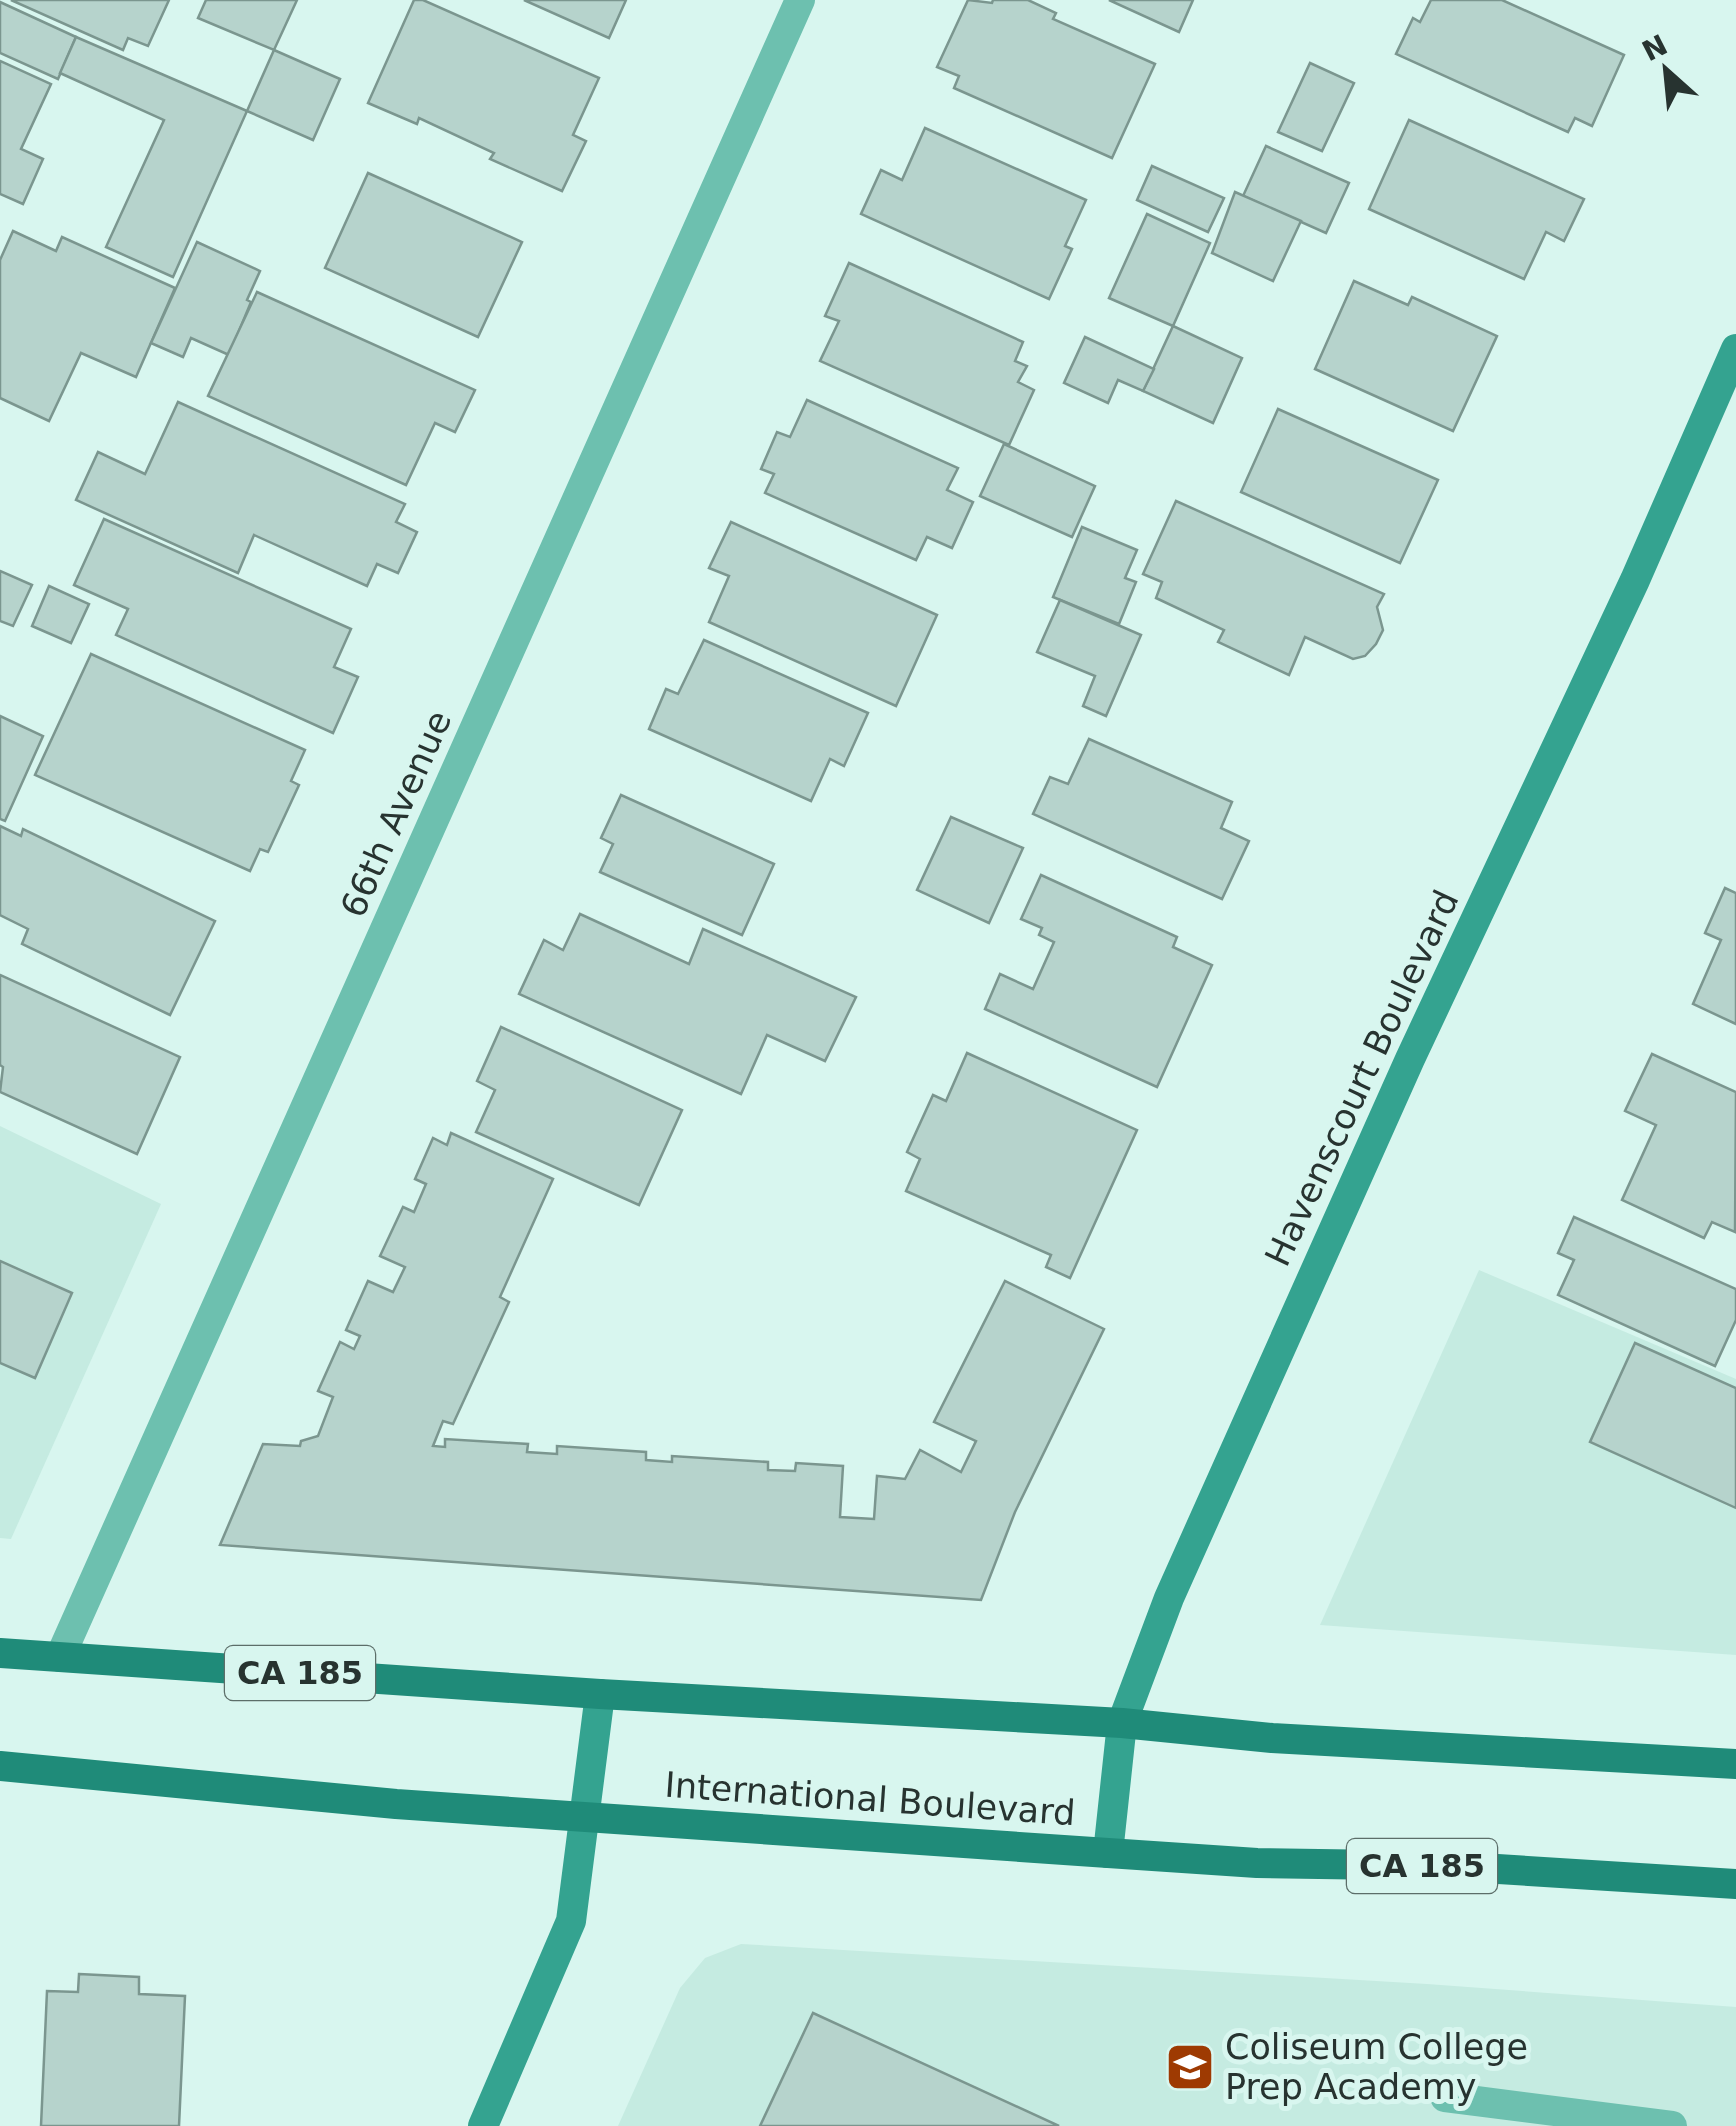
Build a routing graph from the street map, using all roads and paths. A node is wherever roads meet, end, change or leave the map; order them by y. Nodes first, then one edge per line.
1 (800, 0) edge
2 (1736, 349) edge
3 (0, 1653) edge
4 (60, 1657) junction
5 (600, 1694) junction
6 (1122, 1723) junction
7 (1736, 1764) edge
8 (0, 1766) edge
9 (585, 1817) junction
10 (1108, 1853) junction
11 (1736, 1884) edge
12 (1445, 2097) dead end
13 (483, 2126) edge
14 (1672, 2126) edge

1 - 4 street, 66th Avenue
2 - 6 street, Havenscourt Boulevard
3 - 4 main road, CA 185
4 - 5 main road, CA 185
5 - 6 main road, CA 185
5 - 9 street
6 - 7 main road, CA 185
6 - 10 street, Havenscourt Boulevard
8 - 9 main road, International Boulevard / CA 185
9 - 10 main road, International Boulevard / CA 185
9 - 13 street
10 - 11 main road, International Boulevard / CA 185
12 - 14 street

